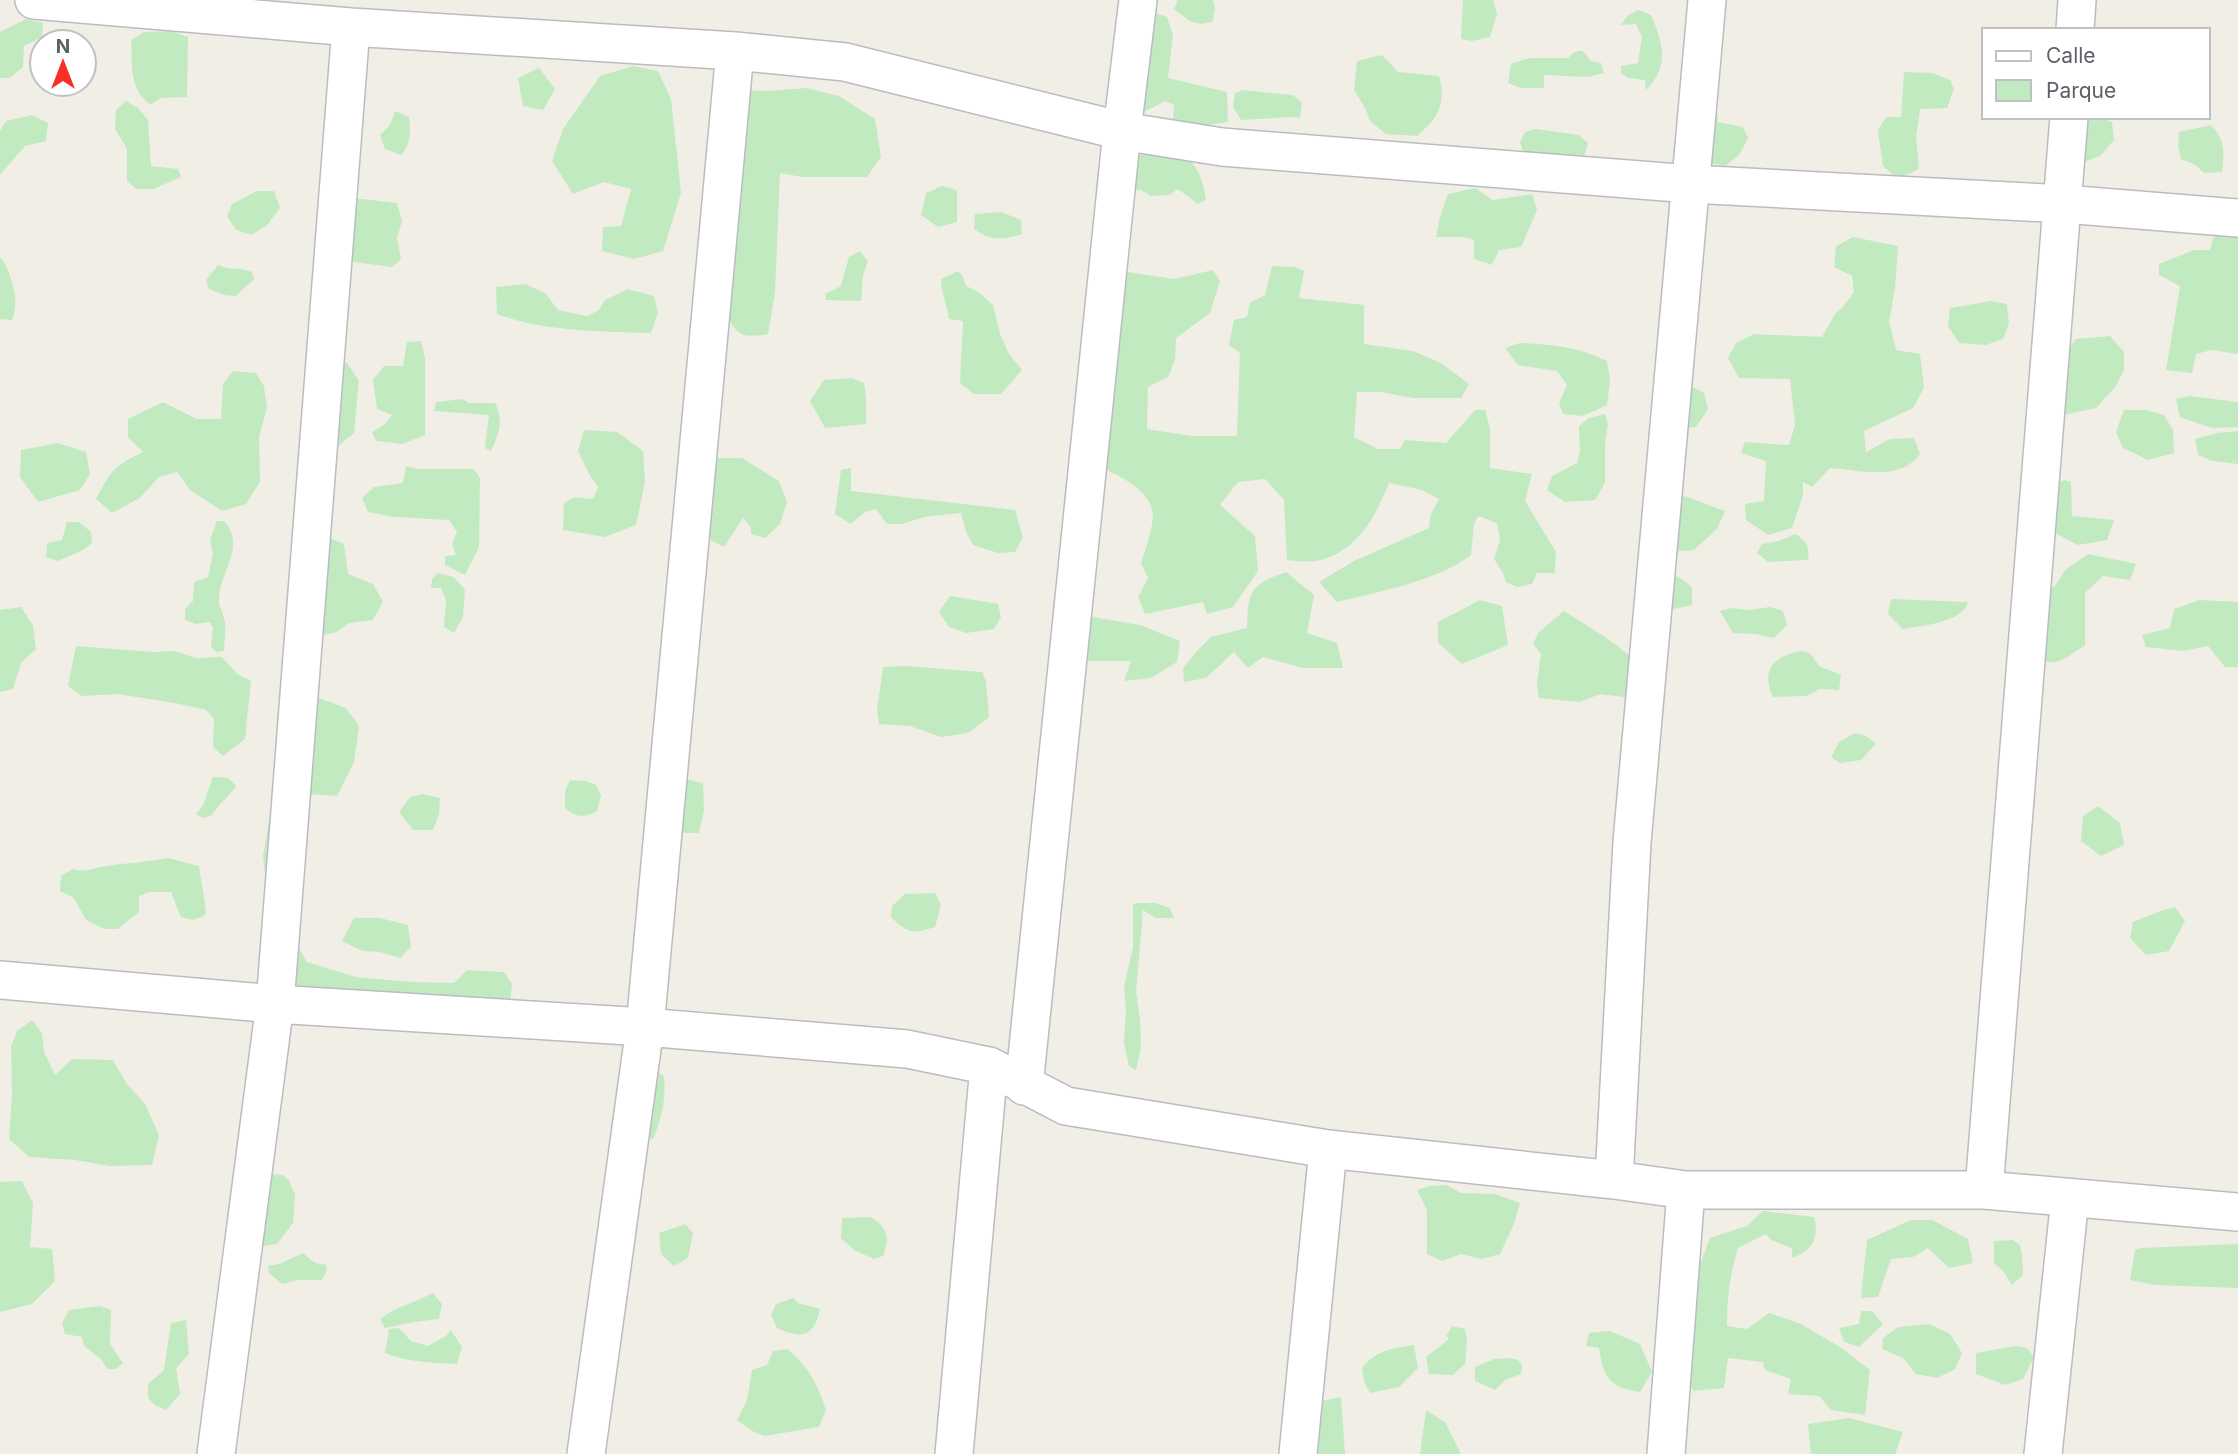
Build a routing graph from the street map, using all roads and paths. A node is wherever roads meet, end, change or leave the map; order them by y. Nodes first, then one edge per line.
1 (34, 0) edge
2 (1138, 0) edge
3 (1707, 0) edge
4 (2077, 0) edge
5 (351, 27) junction
6 (2075, 28) edge
7 (734, 51) junction
8 (2069, 119) edge
9 (1122, 131) junction
10 (1691, 184) junction
11 (2064, 204) junction
12 (2238, 218) edge
13 (0, 980) edge
14 (275, 1004) junction
15 (645, 1027) junction
16 (989, 1066) junction
17 (1024, 1086) junction
18 (1328, 1149) junction
19 (1614, 1180) junction
20 (1686, 1190) junction
21 (1983, 1190) junction
22 (2070, 1198) junction
23 (2238, 1212) edge
24 (216, 1454) edge
25 (586, 1454) edge
26 (954, 1454) edge
27 (1298, 1454) edge
28 (1667, 1454) edge
29 (2042, 1454) edge

1 - 5 street
2 - 9 street
3 - 10 street
4 - 6 street
5 - 7 street
5 - 14 street
7 - 9 street
7 - 15 street
8 - 11 street
9 - 10 street
9 - 17 street
10 - 11 street
10 - 19 street
11 - 12 street
11 - 21 street
13 - 14 street
14 - 15 street
14 - 24 street
15 - 16 street
15 - 25 street
16 - 17 street
16 - 26 street
17 - 18 street
18 - 19 street
18 - 27 street
19 - 20 street
20 - 21 street
20 - 28 street
21 - 22 street
22 - 23 street
22 - 29 street

